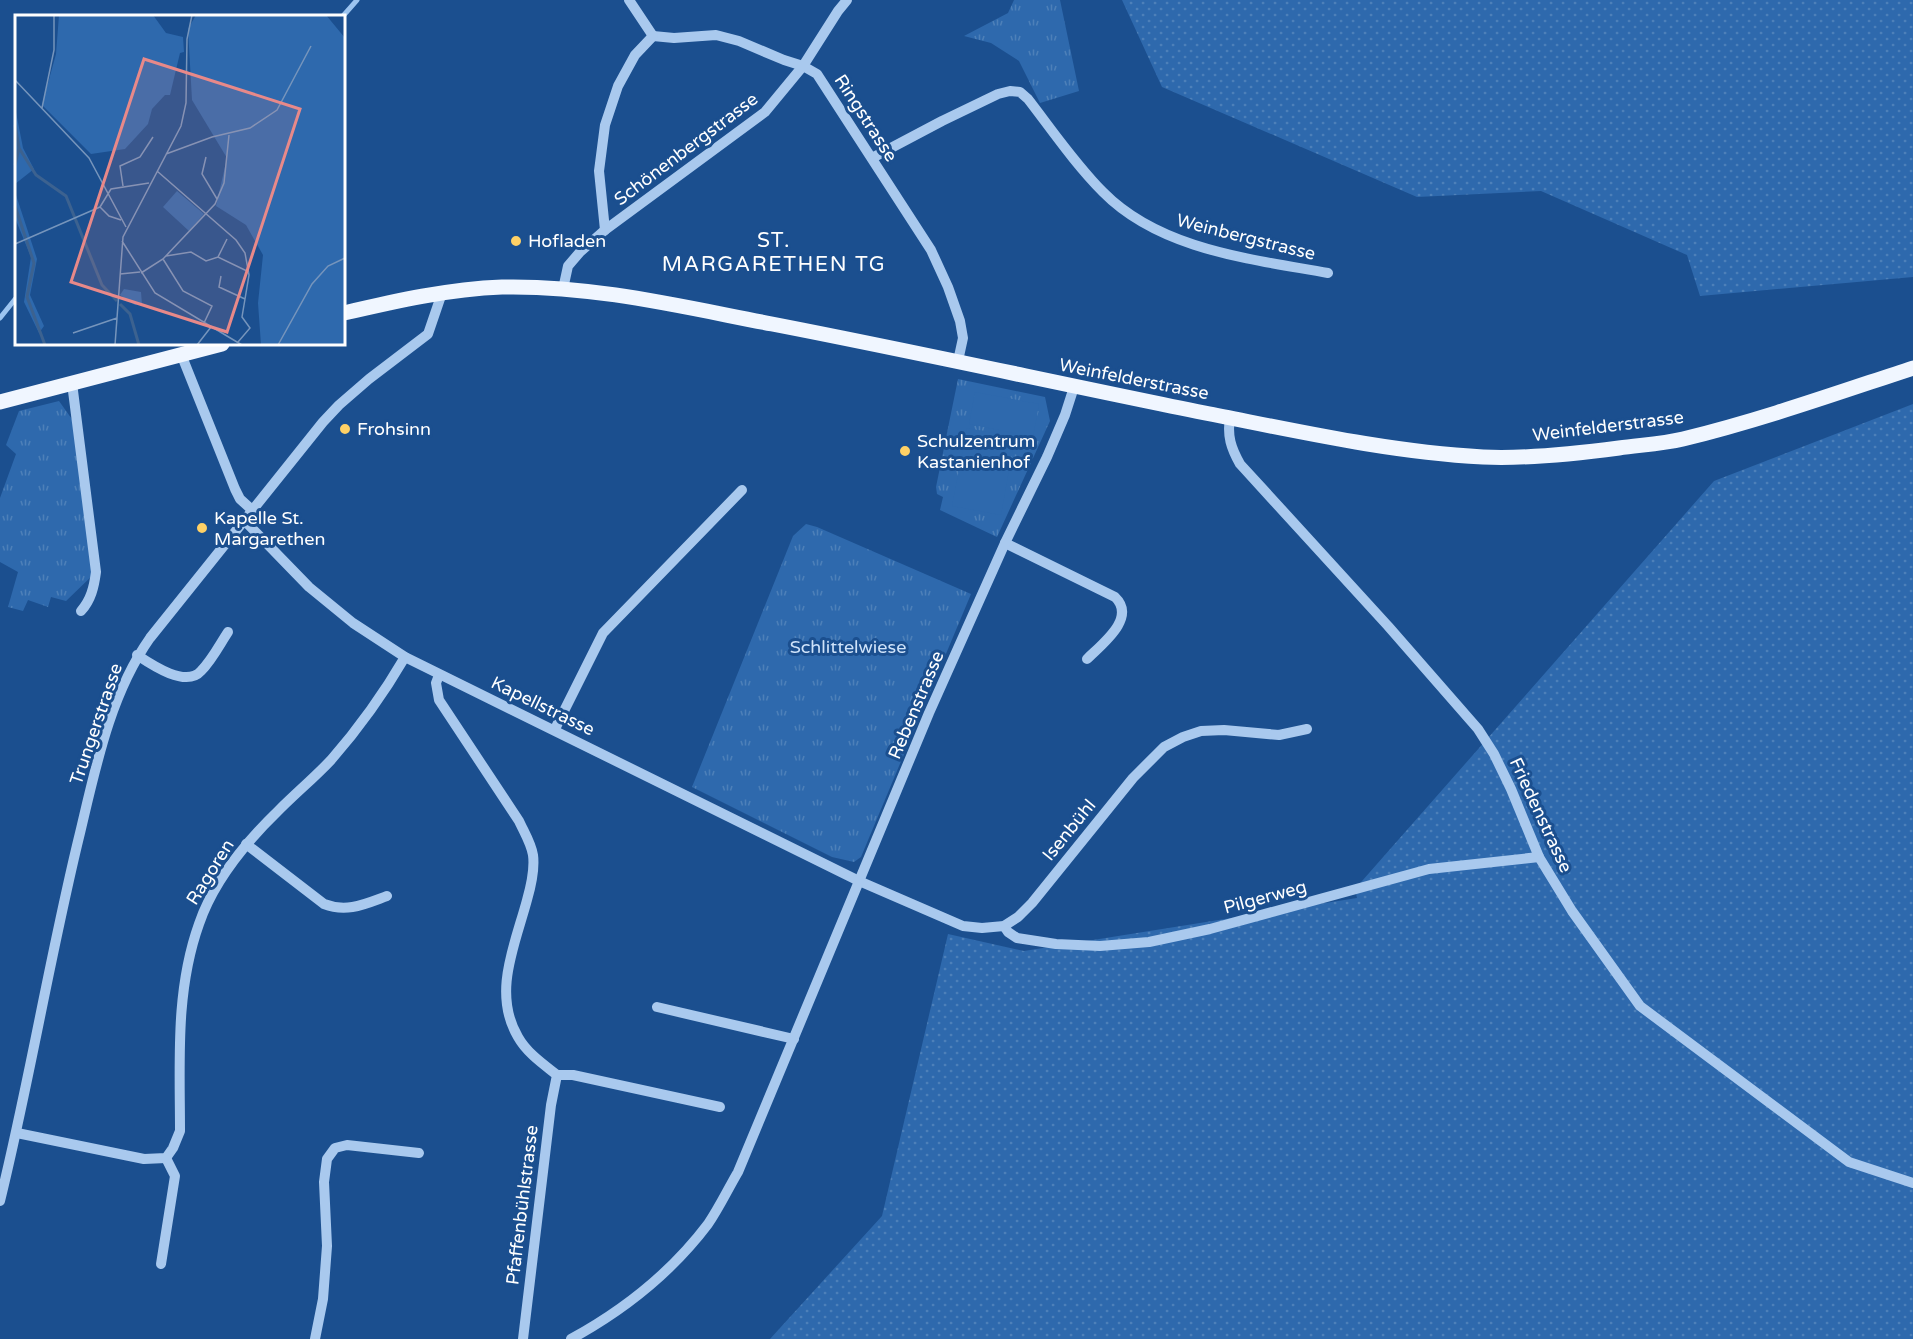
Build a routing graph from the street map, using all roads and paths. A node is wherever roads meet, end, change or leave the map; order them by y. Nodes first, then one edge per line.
1 (629, 0) edge
2 (847, 0) edge
3 (653, 36) junction
4 (802, 66) junction
5 (872, 158) junction
6 (605, 230) junction
7 (1328, 273) dead end
8 (563, 289) junction
9 (442, 293) junction
10 (345, 313) edge
11 (218, 345) edge
12 (181, 354) junction
13 (958, 361) junction
14 (1913, 368) edge
15 (72, 383) junction
16 (1074, 387) junction
17 (0, 402) edge
18 (1230, 418) junction
19 (742, 490) dead end
20 (251, 510) junction
21 (243, 519) junction
22 (1005, 543) junction
23 (81, 612) dead end
24 (228, 632) dead end
25 (137, 655) junction
26 (405, 657) junction
27 (1087, 658) dead end
28 (439, 675) junction
29 (555, 729) junction
30 (1307, 729) dead end
31 (246, 844) junction
32 (1539, 857) junction
33 (859, 881) junction
34 (387, 896) dead end
35 (1004, 926) junction
36 (657, 1007) dead end
37 (794, 1039) junction
38 (557, 1075) junction
39 (720, 1107) dead end
40 (16, 1133) junction
41 (419, 1153) dead end
42 (166, 1158) junction
43 (1913, 1184) edge
44 (0, 1201) edge
45 (161, 1264) dead end
46 (315, 1339) edge
47 (524, 1339) edge
48 (571, 1339) edge

1 - 3 street
2 - 4 street, Schönenbergstrasse
3 - 4 street, Ringstrasse
3 - 6 street
4 - 5 street, Ringstrasse
4 - 6 street, Schönenbergstrasse
5 - 7 street, Weinbergstrasse
5 - 13 street, Ringstrasse
6 - 8 street, Schönenbergstrasse
8 - 9 main road, Weinfelderstrasse
8 - 13 main road, Weinfelderstrasse
9 - 10 main road, Weinfelderstrasse
9 - 20 street, Trungerstrasse
11 - 12 main road
12 - 15 main road
12 - 20 street
13 - 16 main road, Weinfelderstrasse
14 - 18 main road, Weinfelderstrasse
15 - 17 main road
15 - 23 street
16 - 18 main road, Weinfelderstrasse
16 - 22 street, Rebenstrasse
18 - 32 street, Friedenstrasse
19 - 29 street
20 - 21 street, Trungerstrasse
21 - 25 street, Trungerstrasse
21 - 26 street, Kapellstrasse
22 - 27 street
22 - 33 street, Rebenstrasse
24 - 25 street
25 - 40 street, Trungerstrasse
26 - 28 street, Kapellstrasse
26 - 31 street, Ragoren
28 - 29 street, Kapellstrasse
28 - 38 street
29 - 33 street, Kapellstrasse
30 - 35 street, Isenbühl
31 - 34 street
31 - 42 street, Ragoren
32 - 35 street, Pilgerweg
32 - 43 street, Friedenstrasse
33 - 35 street
33 - 37 street, Rebenstrasse
36 - 37 street
37 - 48 street, Rebenstrasse
38 - 39 street
38 - 47 street, Pfaffenbühlstrasse
40 - 42 street
40 - 44 street, Trungerstrasse
41 - 46 street
42 - 45 street

